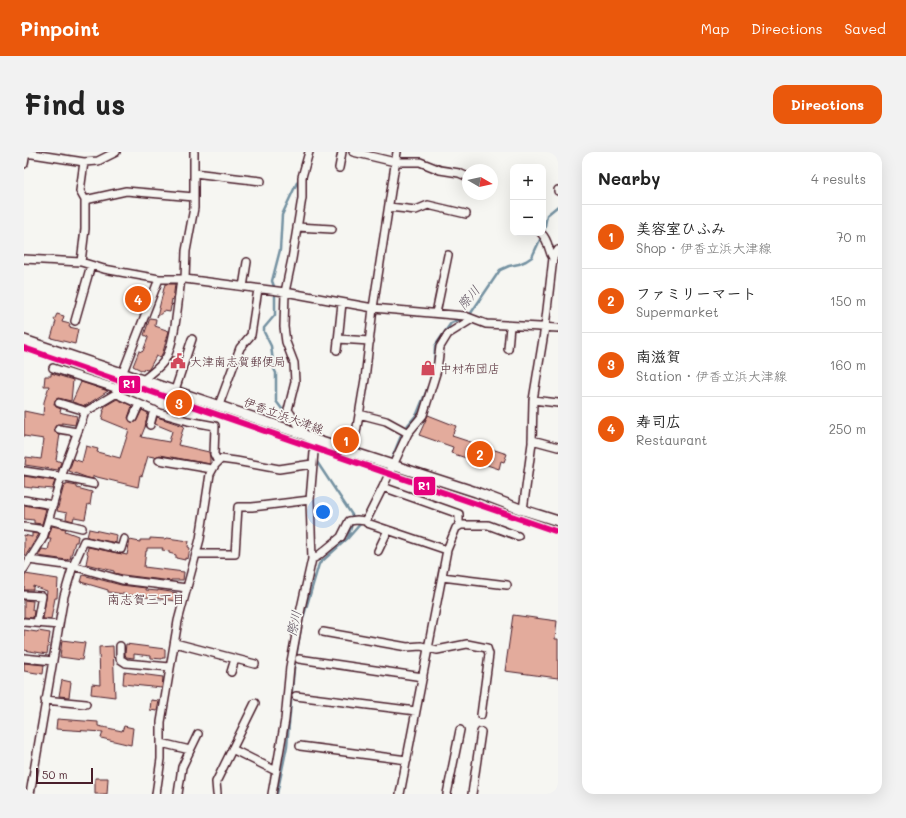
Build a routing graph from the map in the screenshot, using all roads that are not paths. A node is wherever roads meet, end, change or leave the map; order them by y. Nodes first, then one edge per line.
1 (116, 152) edge
2 (194, 152) edge
3 (309, 152) edge
4 (342, 152) edge
5 (353, 152) edge
6 (397, 152) edge
7 (26, 153) edge
8 (84, 162) junction
9 (395, 162) junction
10 (24, 164) edge
11 (339, 168) dead end
12 (194, 172) junction
13 (462, 174) edge
14 (261, 181) dead end
15 (194, 196) junction
16 (85, 200) junction
17 (389, 207) junction
18 (466, 214) dead end
19 (297, 227) junction
20 (332, 229) dead end
21 (544, 236) edge
22 (558, 250) edge
23 (448, 255) dead end
24 (553, 258) junction
25 (24, 259) edge
26 (81, 262) junction
27 (247, 262) dead end
28 (91, 265) junction
29 (159, 278) junction
30 (183, 279) junction
31 (243, 287) junction
32 (258, 289) junction
33 (283, 292) junction
34 (342, 303) junction
35 (373, 308) junction
36 (436, 313) junction
37 (470, 318) junction
38 (76, 321) dead end
39 (510, 326) junction
40 (545, 326) junction
41 (558, 328) edge
42 (192, 339) dead end
43 (338, 339) junction
44 (24, 340) edge
45 (370, 341) junction
46 (508, 348) dead end
47 (337, 350) dead end
48 (53, 368) dead end
49 (124, 373) junction
50 (144, 380) junction
51 (175, 390) junction
52 (117, 391) junction
53 (533, 400) junction
54 (59, 403) dead end
55 (558, 403) edge
56 (139, 404) junction
57 (219, 405) junction
58 (154, 410) junction
59 (85, 412) junction
60 (359, 414) junction
61 (134, 418) dead end
62 (150, 425) dead end
63 (59, 429) dead end
64 (77, 432) junction
65 (408, 432) junction
66 (305, 435) junction
67 (315, 440) junction
68 (532, 440) junction
69 (558, 447) edge
70 (353, 451) junction
71 (159, 460) dead end
72 (218, 462) junction
73 (312, 464) junction
74 (393, 465) junction
75 (212, 469) junction
76 (24, 472) edge
77 (61, 477) junction
78 (94, 484) dead end
79 (383, 487) junction
80 (24, 500) edge
81 (310, 500) junction
82 (53, 505) junction
83 (523, 510) junction
84 (49, 520) junction
85 (366, 521) junction
86 (558, 521) edge
87 (458, 526) junction
88 (24, 528) edge
89 (82, 528) dead end
90 (45, 530) junction
91 (388, 530) junction
92 (518, 536) dead end
93 (124, 539) dead end
94 (447, 550) junction
95 (378, 551) dead end
96 (196, 554) junction
97 (312, 559) junction
98 (29, 560) junction
99 (73, 566) junction
100 (24, 569) edge
101 (442, 577) junction
102 (507, 585) dead end
103 (187, 588) junction
104 (24, 595) edge
105 (24, 622) edge
106 (37, 623) junction
107 (59, 625) junction
108 (323, 632) dead end
109 (175, 642) junction
110 (120, 646) dead end
111 (429, 647) junction
112 (24, 658) edge
113 (235, 659) junction
114 (299, 659) dead end
115 (53, 661) junction
116 (255, 664) dead end
117 (170, 667) junction
118 (231, 672) dead end
119 (423, 677) junction
120 (296, 696) dead end
121 (45, 700) junction
122 (255, 703) dead end
123 (86, 704) dead end
124 (416, 711) junction
125 (481, 715) dead end
126 (460, 730) dead end
127 (481, 732) dead end
128 (198, 734) dead end
129 (161, 743) junction
130 (300, 746) dead end
131 (190, 750) junction
132 (232, 750) junction
133 (407, 760) junction
134 (276, 770) junction
135 (30, 794) edge
136 (156, 794) edge
137 (178, 794) edge
138 (217, 794) edge
139 (272, 794) edge
140 (400, 794) edge
141 (447, 794) edge
142 (472, 794) edge

1 - 8 street
2 - 12 street
3 - 19 street
4 - 11 street
5 - 9 street
6 - 9 street
7 - 8 street
7 - 10 street
8 - 16 street
9 - 13 street
9 - 17 street
12 - 14 street
12 - 15 street
15 - 16 street
15 - 30 street
16 - 26 street
17 - 18 street
17 - 35 street
19 - 20 street
19 - 33 street
21 - 24 street
22 - 24 street
23 - 36 street
24 - 40 street
25 - 26 street
26 - 28 street
27 - 31 street
28 - 29 street
28 - 38 street
29 - 30 street
29 - 49 street
30 - 31 street
30 - 50 street
31 - 32 street
32 - 33 street
32 - 57 street
33 - 34 street
33 - 66 street
34 - 35 street
34 - 43 street
35 - 36 street
35 - 45 street
36 - 37 street
37 - 39 street
37 - 65 street
39 - 40 street
39 - 46 street
40 - 41 street
40 - 53 street
42 - 51 street
43 - 45 street
43 - 47 street
44 - 49 main road, 伊香立浜大津線
45 - 60 street
48 - 52 street
49 - 50 main road, 伊香立浜大津線
49 - 52 street
50 - 51 main road, 伊香立浜大津線
51 - 57 main road, 伊香立浜大津線
52 - 56 street
52 - 59 street
53 - 55 street
53 - 68 street
54 - 59 street
56 - 58 street
56 - 61 street
57 - 66 main road, 伊香立浜大津線
58 - 62 street
58 - 72 street
59 - 64 street
60 - 65 street
60 - 70 street
63 - 64 street
64 - 77 street
65 - 74 street
66 - 67 main road, 伊香立浜大津線
67 - 70 main road, 伊香立浜大津線
67 - 73 street
68 - 69 street
68 - 83 street
70 - 74 main road, 伊香立浜大津線
71 - 75 street
72 - 73 street
72 - 75 street
73 - 81 street
74 - 79 street
74 - 83 main road, 伊香立浜大津線
75 - 96 street
76 - 77 street
77 - 78 street
77 - 82 street
79 - 85 street
79 - 87 street
80 - 82 street
81 - 96 street
81 - 97 street
82 - 84 street
83 - 86 main road, 伊香立浜大津線
84 - 89 street
84 - 90 street
85 - 91 street
85 - 97 street
87 - 92 street
87 - 94 street
88 - 90 street
90 - 98 street
91 - 94 street
91 - 95 street
93 - 99 street
94 - 101 street
96 - 103 street
97 - 134 street
98 - 99 street
98 - 100 street
99 - 103 street
99 - 107 street
101 - 102 street
101 - 111 street
103 - 109 street
104 - 106 street
105 - 106 street
106 - 107 street
107 - 115 street
108 - 111 street
109 - 113 street
109 - 117 street
110 - 117 street
111 - 119 street
111 - 125 street
112 - 115 street
113 - 116 street
113 - 118 street
114 - 119 street
115 - 121 street
117 - 129 street
119 - 124 street
120 - 124 street
121 - 123 street
121 - 135 street
122 - 132 street
124 - 133 street
126 - 141 street
127 - 142 street
128 - 131 street
129 - 131 street
129 - 136 street
130 - 133 street
131 - 137 street
132 - 134 street
132 - 138 street
133 - 140 street
134 - 139 street

